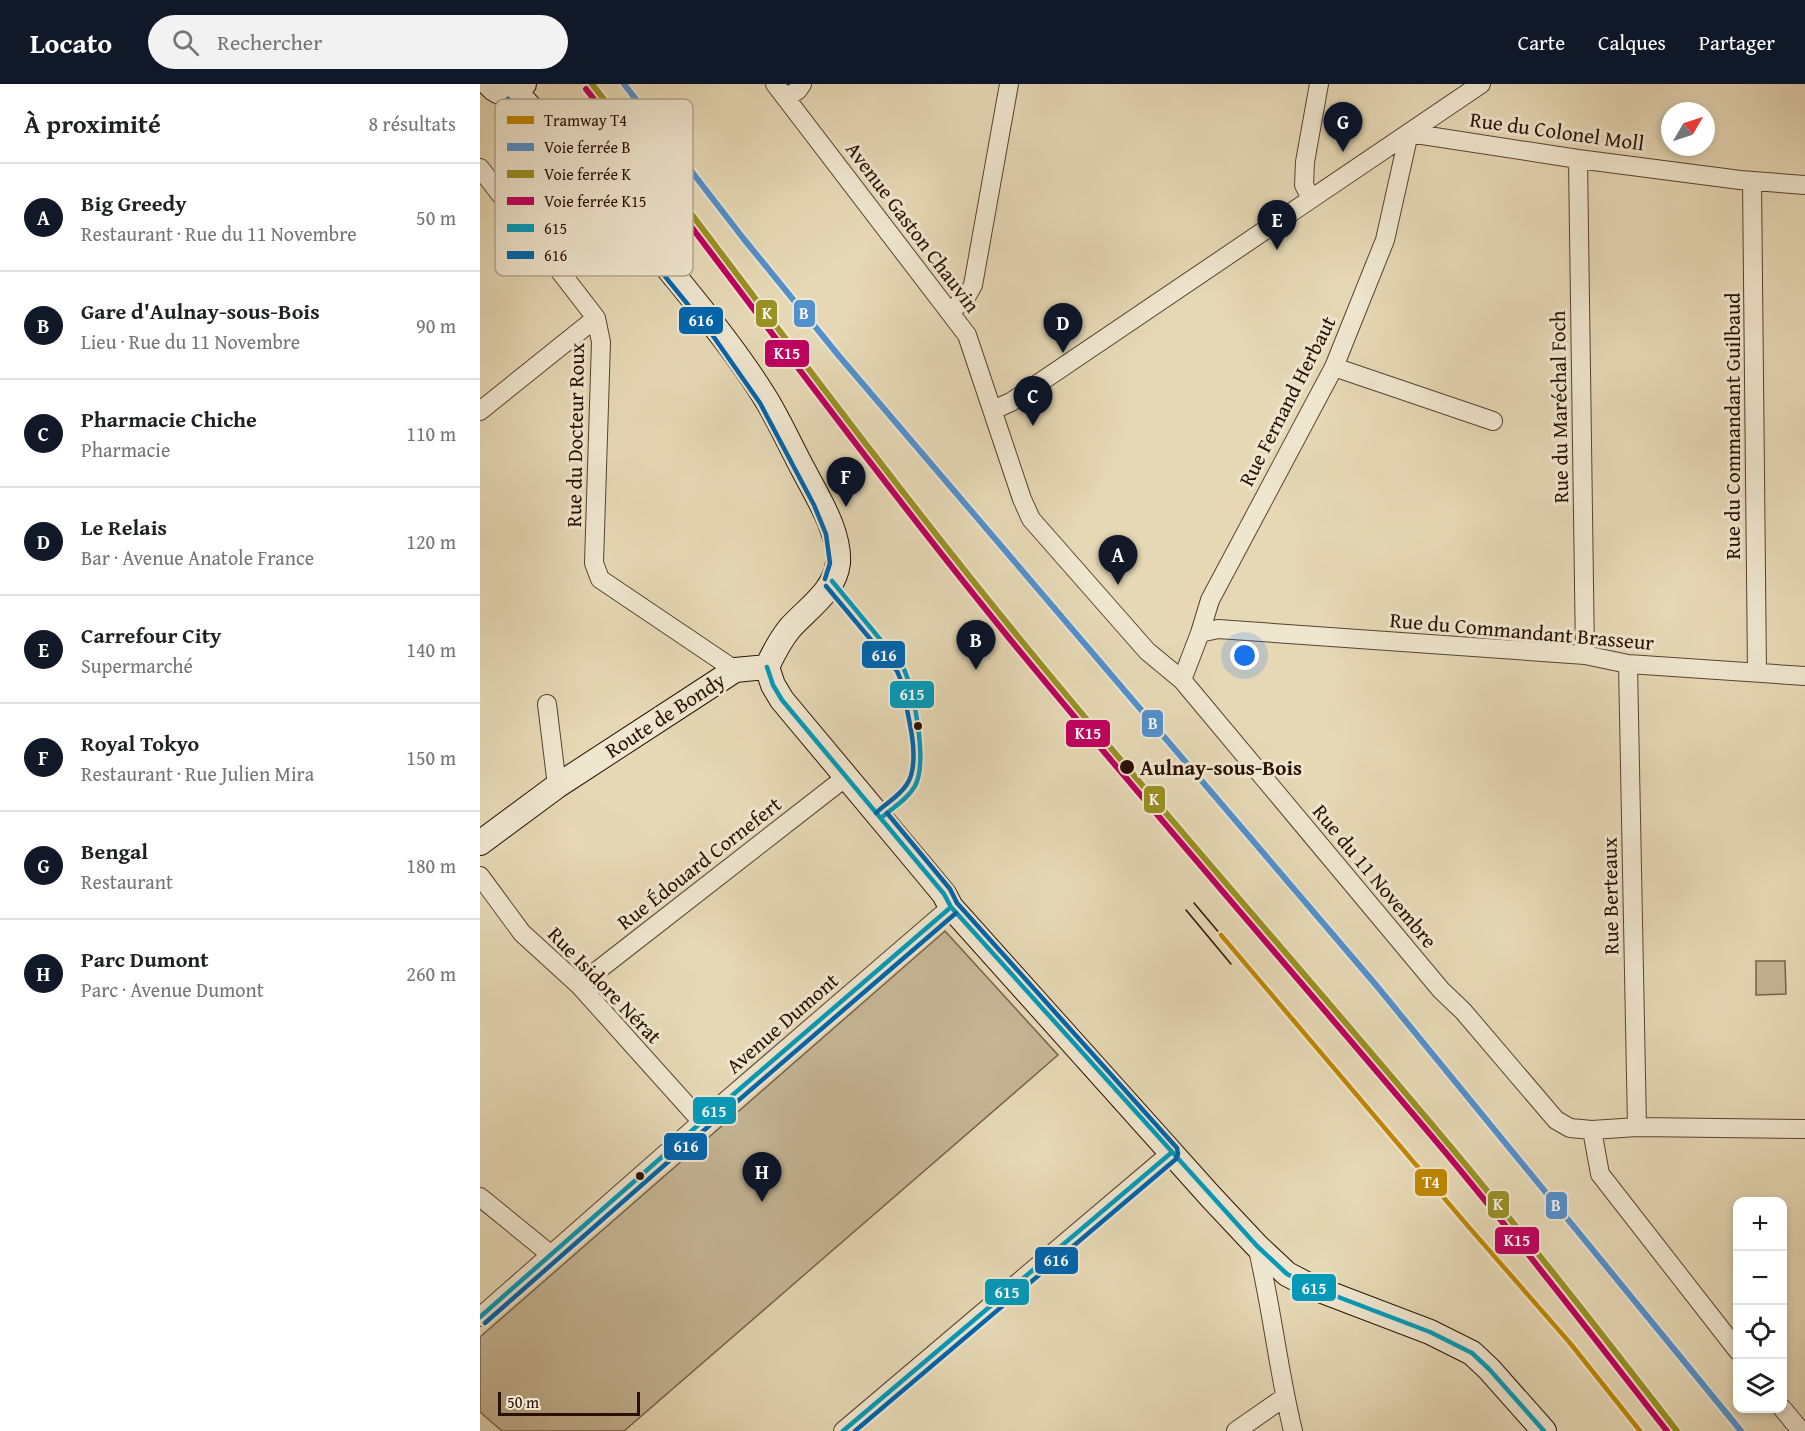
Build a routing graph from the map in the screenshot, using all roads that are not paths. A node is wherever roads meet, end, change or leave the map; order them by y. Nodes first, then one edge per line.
1 (489, 84) edge
2 (802, 84) edge
3 (1009, 84) edge
4 (1319, 84) edge
5 (1481, 84) edge
6 (518, 88) edge
7 (781, 91) edge
8 (1409, 133) junction
9 (1578, 159) junction
10 (480, 168) edge
11 (1752, 181) junction
12 (1805, 186) edge
13 (495, 187) edge
14 (1311, 198) junction
15 (564, 276) edge
16 (675, 276) edge
17 (950, 313) junction
18 (597, 318) junction
19 (1334, 367) junction
20 (993, 410) junction
21 (480, 411) edge
22 (1493, 421) dead end
23 (1200, 633) junction
24 (1585, 655) junction
25 (1628, 664) junction
26 (767, 667) junction
27 (735, 670) junction
28 (1757, 672) junction
29 (1805, 676) edge
30 (1182, 680) junction
31 (547, 704) dead end
32 (846, 777) junction
33 (557, 786) junction
34 (480, 843) edge
35 (480, 876) edge
36 (951, 907) junction
37 (579, 985) junction
38 (702, 1122) junction
39 (1637, 1127) junction
40 (1805, 1129) edge
41 (1592, 1130) junction
42 (1171, 1153) junction
43 (480, 1197) edge
44 (1257, 1246) junction
45 (550, 1254) junction
46 (480, 1317) edge
47 (1733, 1346) edge
48 (1285, 1397) junction
49 (1786, 1413) edge
50 (843, 1431) edge
51 (1236, 1431) edge
52 (1293, 1431) edge
53 (1544, 1431) edge
54 (1801, 1431) edge

1 - 6 street
2 - 7 street
3 - 17 street
4 - 14 street
5 - 8 street
7 - 17 street, Avenue Gaston Chauvin
8 - 9 street, Rue du Colonel Moll
8 - 14 street
8 - 19 street, Rue Fernand Herbaut
9 - 11 street, Rue du Colonel Moll
9 - 24 street, Rue du Maréchal Foch
10 - 13 street, Rue du Docteur Roux
11 - 12 street, Rue du Colonel Moll
11 - 28 street, Rue du Commandant Guilbaud
14 - 20 street
15 - 18 street, Rue du Docteur Roux
16 - 26 street
17 - 20 street, Avenue Gaston Chauvin
18 - 21 street
18 - 27 street, Rue du Docteur Roux
19 - 22 street
19 - 23 street, Rue Fernand Herbaut
20 - 30 street, Rue du 11 Novembre
23 - 24 street, Rue du Commandant Brasseur
23 - 30 street, Rue Fernand Herbaut
24 - 25 street, Rue du Commandant Brasseur
25 - 28 street, Rue du Commandant Brasseur
25 - 39 street, Rue Berteaux
26 - 27 street, Route de Bondy
26 - 32 street
27 - 33 street, Route de Bondy
28 - 29 street, Rue du Commandant Brasseur
30 - 41 street, Rue du 11 Novembre
31 - 33 street
32 - 36 street
32 - 37 street, Rue Édouard Cornefert
33 - 34 street, Route de Bondy
35 - 37 street, Rue Isidore Nérat
36 - 38 street, Avenue Dumont
36 - 42 street
37 - 38 street, Rue Isidore Nérat
38 - 45 street, Avenue Dumont
39 - 40 street, Rue du 11 Novembre
39 - 41 street, Rue du 11 Novembre
41 - 47 street
42 - 44 street
42 - 50 street
43 - 45 street
44 - 48 street
44 - 53 street
45 - 46 street, Avenue Dumont
48 - 51 street
48 - 52 street
49 - 54 street

